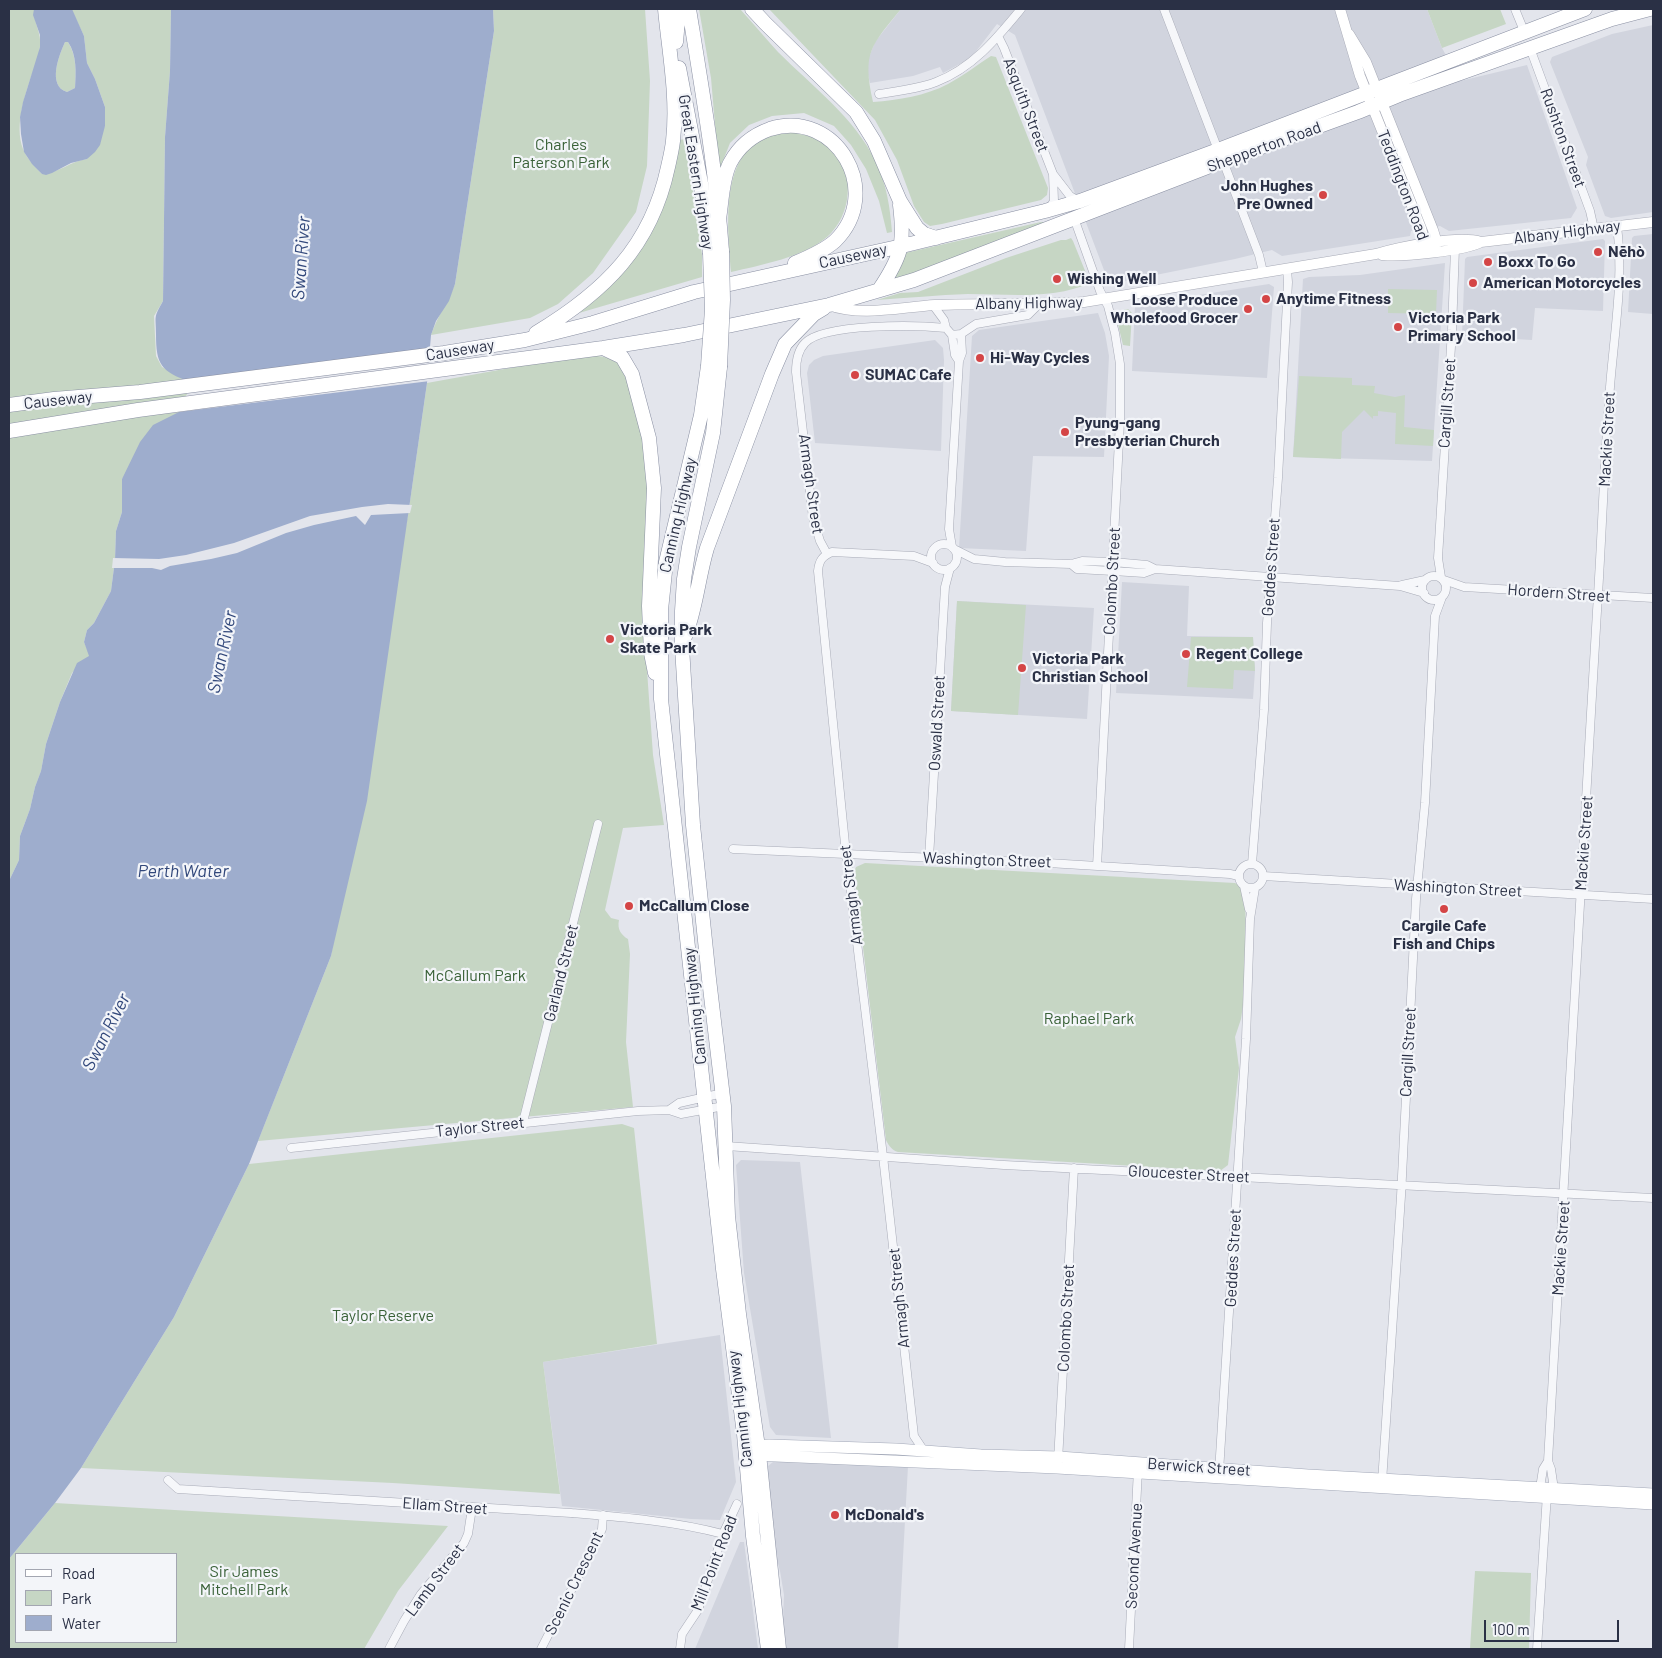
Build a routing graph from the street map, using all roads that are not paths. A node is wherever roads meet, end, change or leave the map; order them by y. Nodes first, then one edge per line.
1 (666, 9) edge
2 (679, 9) edge
3 (689, 9) edge
4 (752, 9) edge
5 (1021, 9) edge
6 (1164, 9) edge
7 (1340, 9) edge
8 (1516, 9) edge
9 (1585, 9) edge
10 (1650, 9) edge
11 (1524, 32) junction
12 (998, 36) junction
13 (1530, 48) junction
14 (675, 51) junction
15 (879, 94) dead end
16 (1374, 98) junction
17 (1220, 155) junction
18 (1053, 174) junction
19 (900, 201) junction
20 (1080, 201) junction
21 (1045, 211) junction
22 (719, 218) junction
23 (1074, 218) junction
24 (1653, 222) edge
25 (1617, 226) junction
26 (1594, 229) junction
27 (936, 238) junction
28 (1481, 242) junction
29 (1424, 244) junction
30 (902, 246) junction
31 (1434, 247) junction
32 (1455, 248) junction
33 (716, 252) junction
34 (1376, 254) junction
35 (1287, 269) junction
36 (1263, 272) junction
37 (764, 276) junction
38 (879, 290) junction
39 (1104, 299) junction
40 (829, 305) junction
41 (933, 305) junction
42 (1038, 305) junction
43 (946, 328) junction
44 (961, 334) junction
45 (952, 335) junction
46 (524, 340) junction
47 (603, 348) junction
48 (959, 361) junction
49 (714, 367) junction
50 (9, 405) edge
51 (9, 431) edge
52 (949, 529) junction
53 (935, 548) junction
54 (953, 548) junction
55 (827, 554) junction
56 (914, 556) junction
57 (1438, 558) junction
58 (974, 559) junction
59 (1113, 562) junction
60 (1071, 564) junction
61 (936, 566) junction
62 (952, 566) junction
63 (1155, 569) junction
64 (1113, 571) junction
65 (1271, 577) junction
66 (1427, 579) junction
67 (1442, 579) junction
68 (1400, 586) junction
69 (945, 587) junction
70 (1464, 587) junction
71 (1444, 594) junction
72 (1426, 595) junction
73 (1599, 595) junction
74 (1653, 598) edge
75 (1435, 616) junction
76 (682, 647) junction
77 (661, 699) junction
78 (598, 824) dead end
79 (734, 849) dead end
80 (846, 853) junction
81 (929, 858) junction
82 (1252, 864) junction
83 (1097, 866) junction
84 (1239, 876) junction
85 (1263, 876) junction
86 (1244, 886) junction
87 (1417, 886) junction
88 (1255, 888) junction
89 (1581, 894) junction
90 (1653, 899) edge
91 (1250, 919) junction
92 (724, 1100) junction
93 (706, 1104) junction
94 (669, 1110) junction
95 (523, 1122) junction
96 (726, 1146) junction
97 (291, 1148) dead end
98 (883, 1156) junction
99 (1074, 1168) junction
100 (1237, 1177) junction
101 (1402, 1185) junction
102 (1565, 1193) junction
103 (1653, 1198) edge
104 (914, 1436) junction
105 (752, 1450) junction
106 (906, 1450) junction
107 (924, 1451) junction
108 (1548, 1461) junction
109 (1058, 1463) junction
110 (1138, 1468) junction
111 (1219, 1473) junction
112 (168, 1480) dead end
113 (1382, 1484) junction
114 (1547, 1490) junction
115 (1653, 1494) edge
116 (736, 1504) dead end
117 (1653, 1504) edge
118 (472, 1508) junction
119 (603, 1515) junction
120 (723, 1534) junction
121 (389, 1649) edge
122 (541, 1649) edge
123 (680, 1649) edge
124 (768, 1649) edge
125 (779, 1649) edge
126 (1129, 1649) edge
127 (1537, 1649) edge

1 - 14 highway, Great Eastern Highway
1 - 46 highway
2 - 14 highway
3 - 22 highway, Great Eastern Highway
4 - 19 highway
5 - 12 street
6 - 17 street
7 - 16 main road, Teddington Road
8 - 11 street
9 - 11 highway, Shepperton Road
10 - 13 highway, Shepperton Road
11 - 16 highway, Shepperton Road
12 - 15 street
12 - 18 street, Asquith Street
13 - 16 highway, Shepperton Road
13 - 26 street, Rushton Street
14 - 33 highway, Great Eastern Highway
16 - 17 highway, Shepperton Road
16 - 29 main road, Teddington Road
16 - 31 main road, Teddington Road
17 - 20 highway, Shepperton Road
17 - 23 highway, Shepperton Road
17 - 36 street
18 - 20 street, Asquith Street
18 - 21 street, Asquith Street
19 - 27 highway
19 - 30 highway
20 - 21 highway, Shepperton Road
21 - 27 highway, Shepperton Road
22 - 33 highway, Great Eastern Highway
22 - 37 highway
23 - 38 highway, Shepperton Road
23 - 39 street
24 - 25 main road, Albany Highway
25 - 26 main road, Albany Highway
25 - 73 street, Mackie Street
26 - 28 main road, Albany Highway
27 - 30 highway, Shepperton Road
28 - 31 main road, Albany Highway
28 - 32 main road, Albany Highway
29 - 31 main road, Teddington Road
29 - 34 main road, Albany Highway
30 - 37 highway, Causeway
30 - 38 highway
31 - 32 main road, Albany Highway
31 - 34 main road, Albany Highway
32 - 57 street, Cargill Street
33 - 49 highway, Great Eastern Highway, bridge
34 - 35 main road, Albany Highway
35 - 36 main road, Albany Highway
35 - 65 street, Geddes Street
36 - 39 main road, Albany Highway
37 - 46 highway, Causeway
38 - 40 highway, Causeway
39 - 42 main road, Albany Highway
39 - 59 street, Colombo Street
40 - 41 main road, Albany Highway
40 - 47 highway, Causeway
40 - 76 highway
41 - 42 main road, Albany Highway
41 - 43 street
42 - 44 street
43 - 45 street
43 - 55 street, Armagh Street
44 - 45 street
44 - 48 street
45 - 48 street
46 - 50 highway, Causeway
47 - 51 highway, Causeway
47 - 77 highway
48 - 52 street
49 - 76 highway, Canning Highway
49 - 77 highway, Canning Highway
52 - 53 street
52 - 54 street
53 - 54 street
53 - 56 street
53 - 61 street
54 - 58 street
54 - 62 street
55 - 56 street
55 - 80 street, Armagh Street
56 - 61 street
57 - 66 street, Cargill Street
57 - 67 street, Cargill Street
58 - 60 street
58 - 62 street
59 - 60 street
59 - 63 street
59 - 64 street, Colombo Street
60 - 64 street
61 - 62 street
61 - 69 street, Oswald Street
62 - 69 street, Oswald Street
63 - 64 street
63 - 65 street
64 - 83 street, Colombo Street
65 - 68 street
65 - 82 street, Geddes Street
66 - 67 street
66 - 68 street
66 - 72 street
67 - 70 street, Hordern Street
67 - 71 street
68 - 72 street
69 - 81 street, Oswald Street
70 - 71 street, Hordern Street
70 - 73 street, Hordern Street
71 - 72 street
71 - 75 street, Cargill Street
72 - 75 street, Cargill Street
73 - 74 street, Hordern Street
73 - 89 street, Mackie Street
75 - 87 street, Cargill Street
76 - 92 highway, Canning Highway
77 - 93 highway, Canning Highway
78 - 95 street, Garland Street
79 - 80 street, Washington Street
80 - 81 street, Washington Street
80 - 98 street, Armagh Street
81 - 83 street, Washington Street
82 - 84 street
82 - 85 street
83 - 84 street, Washington Street
84 - 86 street
85 - 87 street, Washington Street
85 - 88 street
86 - 88 street
86 - 91 street, Geddes Street
87 - 89 street, Washington Street
87 - 101 street, Cargill Street
88 - 91 street, Geddes Street
89 - 90 street, Washington Street
89 - 102 street, Mackie Street
91 - 100 street, Geddes Street
92 - 93 street, Taylor Street
92 - 93 street, Taylor Street
92 - 96 highway, Canning Highway
93 - 94 street, Taylor Street
93 - 94 street, Taylor Street
93 - 105 highway, Canning Highway
94 - 95 street, Taylor Street
95 - 97 street, Taylor Street
96 - 98 street, Gloucester Street
96 - 105 highway, Canning Highway
98 - 99 street, Gloucester Street
98 - 104 street, Armagh Street
99 - 100 street, Gloucester Street
99 - 109 street, Colombo Street
100 - 101 street, Gloucester Street
100 - 111 street, Geddes Street
101 - 102 street, Gloucester Street
101 - 113 street, Cargill Street
102 - 103 street, Gloucester Street
102 - 108 street, Mackie Street
104 - 106 street
104 - 107 street, Armagh Street
105 - 106 main road, Berwick Street
105 - 109 main road, Berwick Street
105 - 124 highway, Canning Highway
105 - 125 highway, Canning Highway
106 - 107 main road, Berwick Street
107 - 109 main road, Berwick Street
108 - 114 street, Mackie Street
108 - 114 street, Mackie Street
109 - 110 main road, Berwick Street
110 - 111 main road, Berwick Street
110 - 126 street, Second Avenue
111 - 113 main road, Berwick Street
112 - 118 street, Ellam Street
113 - 114 main road, Berwick Street
114 - 115 main road, Berwick Street
114 - 117 main road, Berwick Street
114 - 127 street, Mackie Street
116 - 120 street, Mill Point Road
118 - 119 street, Ellam Street
118 - 121 street, Lamb Street
119 - 120 street, Ellam Street
119 - 122 street, Scenic Crescent
120 - 123 street, Mill Point Road

